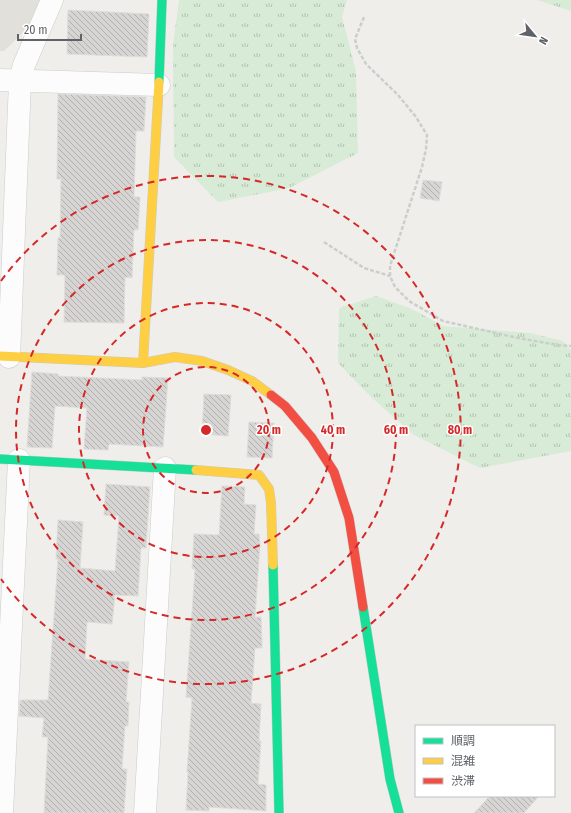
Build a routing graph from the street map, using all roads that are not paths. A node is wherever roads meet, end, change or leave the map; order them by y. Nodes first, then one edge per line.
1 (52, 0) edge
2 (162, 0) edge
3 (10, 81) edge
4 (159, 85) junction
5 (5, 356) edge
6 (143, 363) junction
7 (9, 459) edge
8 (164, 468) junction
9 (2, 813) edge
10 (145, 813) edge
11 (279, 813) edge
12 (399, 813) edge

1 - 3 street
2 - 4 street
3 - 4 street
3 - 5 street
4 - 6 street
5 - 6 street
6 - 12 street
7 - 8 street
7 - 9 street
8 - 10 street
8 - 11 street

